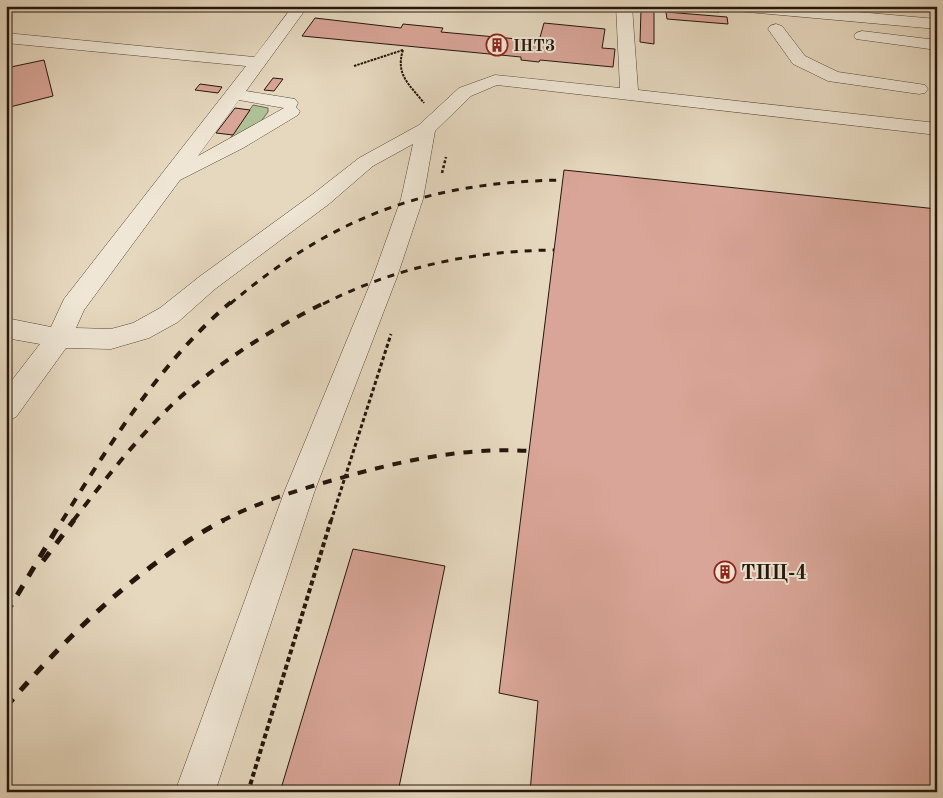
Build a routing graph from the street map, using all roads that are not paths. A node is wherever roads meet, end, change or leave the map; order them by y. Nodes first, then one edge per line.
1 (624, 6) edge
2 (736, 6) edge
3 (760, 9) junction
4 (296, 13) edge
5 (937, 24) edge
6 (776, 28) junction
7 (795, 30) dead end
8 (843, 34) dead end
9 (6, 38) edge
10 (937, 45) edge
11 (258, 62) junction
12 (920, 89) dead end
13 (234, 94) junction
14 (629, 95) junction
15 (432, 125) junction
16 (937, 129) edge
17 (172, 177) junction
18 (6, 328) edge
19 (59, 338) junction
20 (6, 409) edge
21 (195, 792) edge

1 - 14 street
2 - 3 street
3 - 5 street
3 - 6 street
4 - 11 street
6 - 7 street
6 - 12 street
8 - 10 street
9 - 11 street
11 - 13 street
13 - 17 street
13 - 17 street
14 - 15 street
14 - 16 street
15 - 19 street
15 - 21 street
17 - 19 street
18 - 19 street
19 - 20 street

